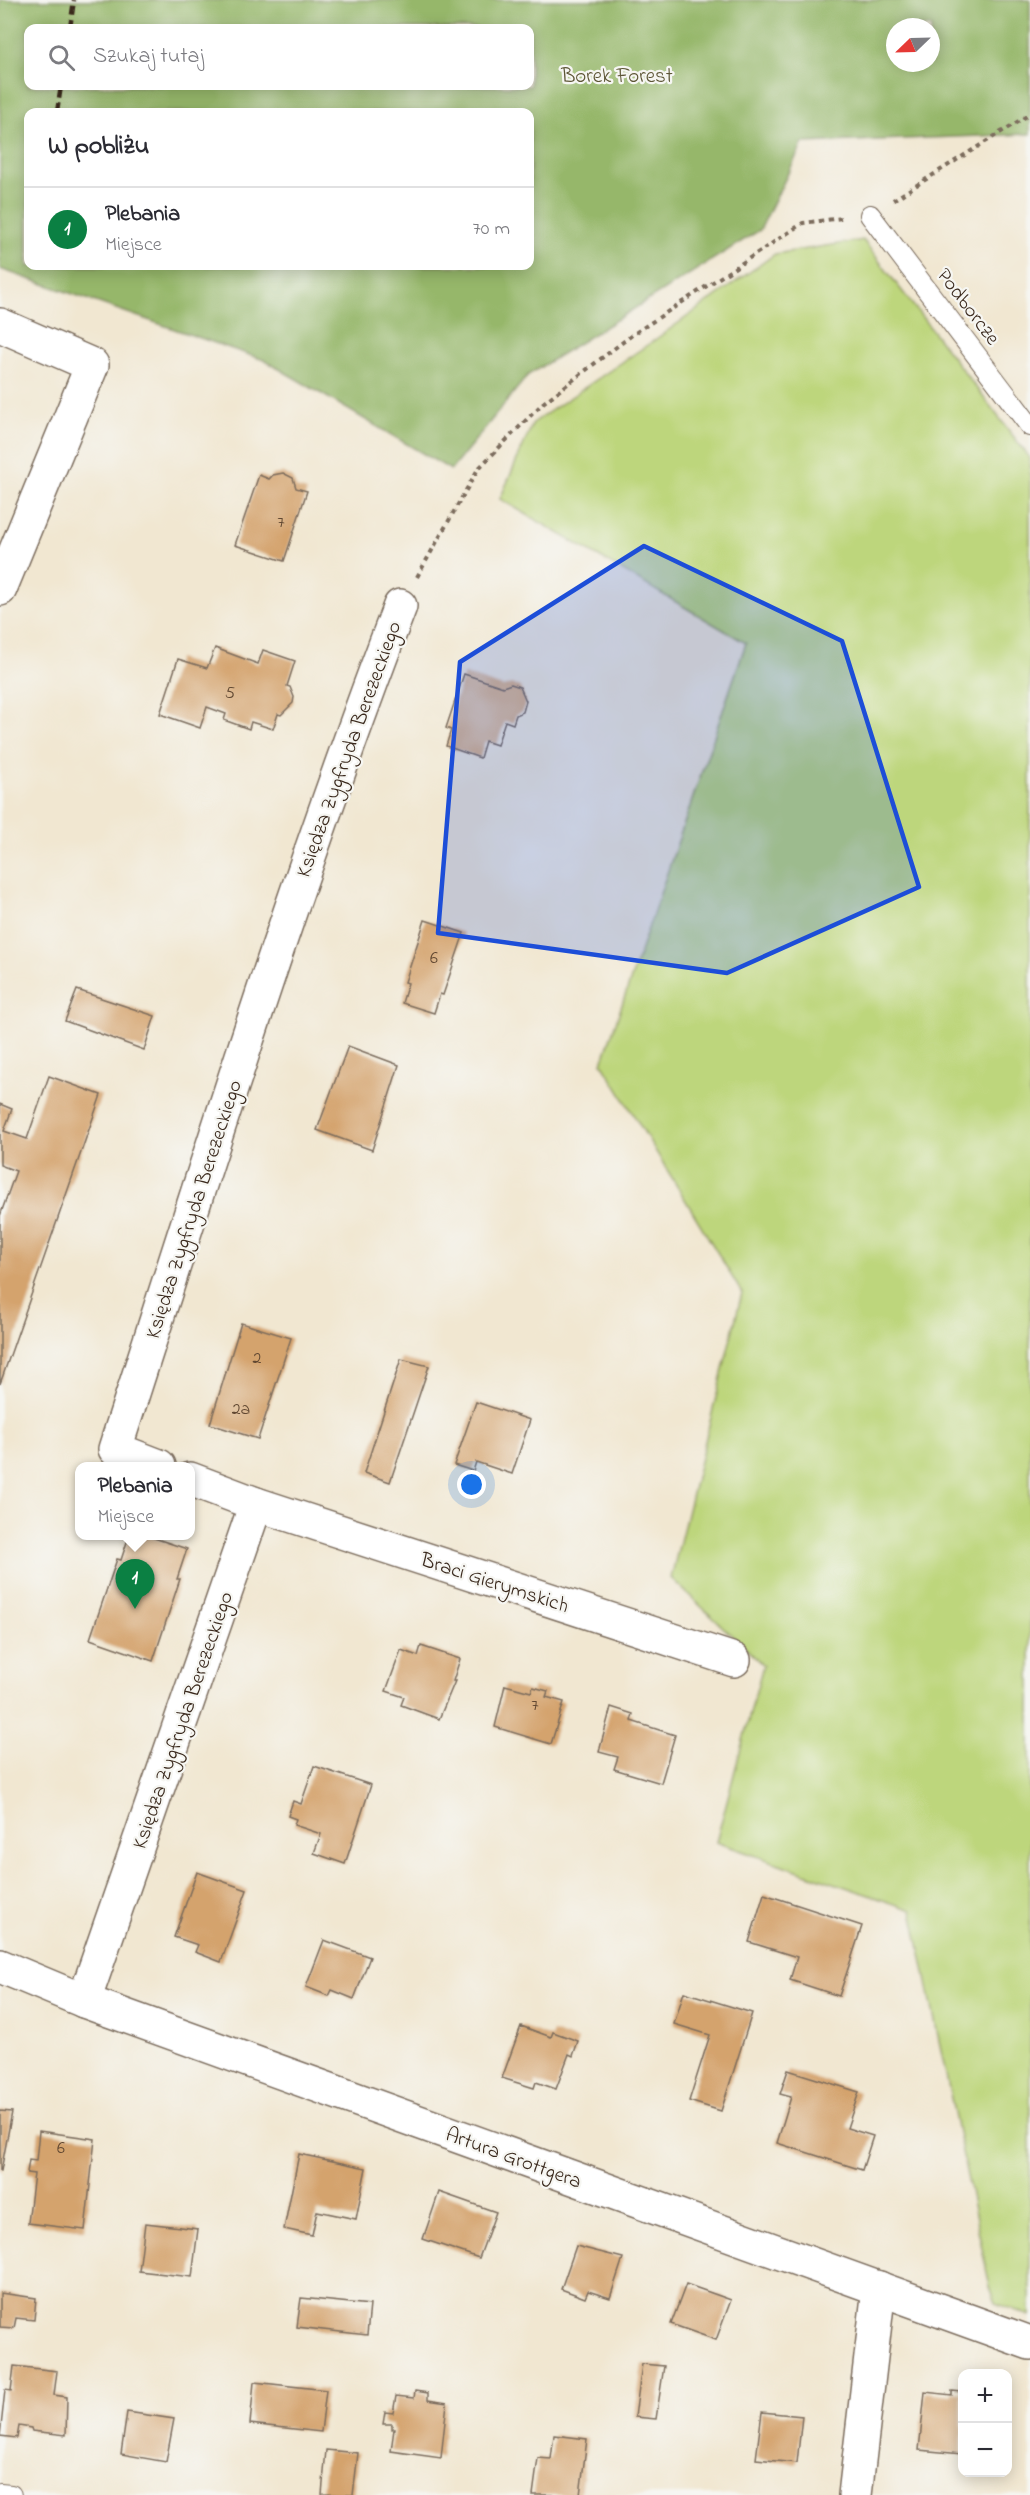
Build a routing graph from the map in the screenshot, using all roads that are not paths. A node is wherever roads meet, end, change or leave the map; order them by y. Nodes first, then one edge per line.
1 (870, 215) road end
2 (0, 325) edge
3 (1030, 426) edge
4 (0, 589) edge
5 (400, 606) road end
6 (147, 1462) edge
7 (195, 1481) edge
8 (256, 1504) junction
9 (734, 1660) dead end
10 (0, 1966) edge
11 (84, 2001) junction
12 (879, 2288) junction
13 (1030, 2343) edge
14 (0, 2494) edge
15 (11, 2495) edge
16 (855, 2495) edge

1 - 3 lane, Podborcze
2 - 4 street
5 - 6 street, Księdza Zygfryda Berezeckiego
7 - 8 street
8 - 9 street, Braci Gierymskich
8 - 11 street, Księdza Zygfryda Berezeckiego
10 - 11 street, Artura Grottgera
11 - 12 street, Artura Grottgera
12 - 13 street, Artura Grottgera
12 - 16 street
14 - 15 lane

